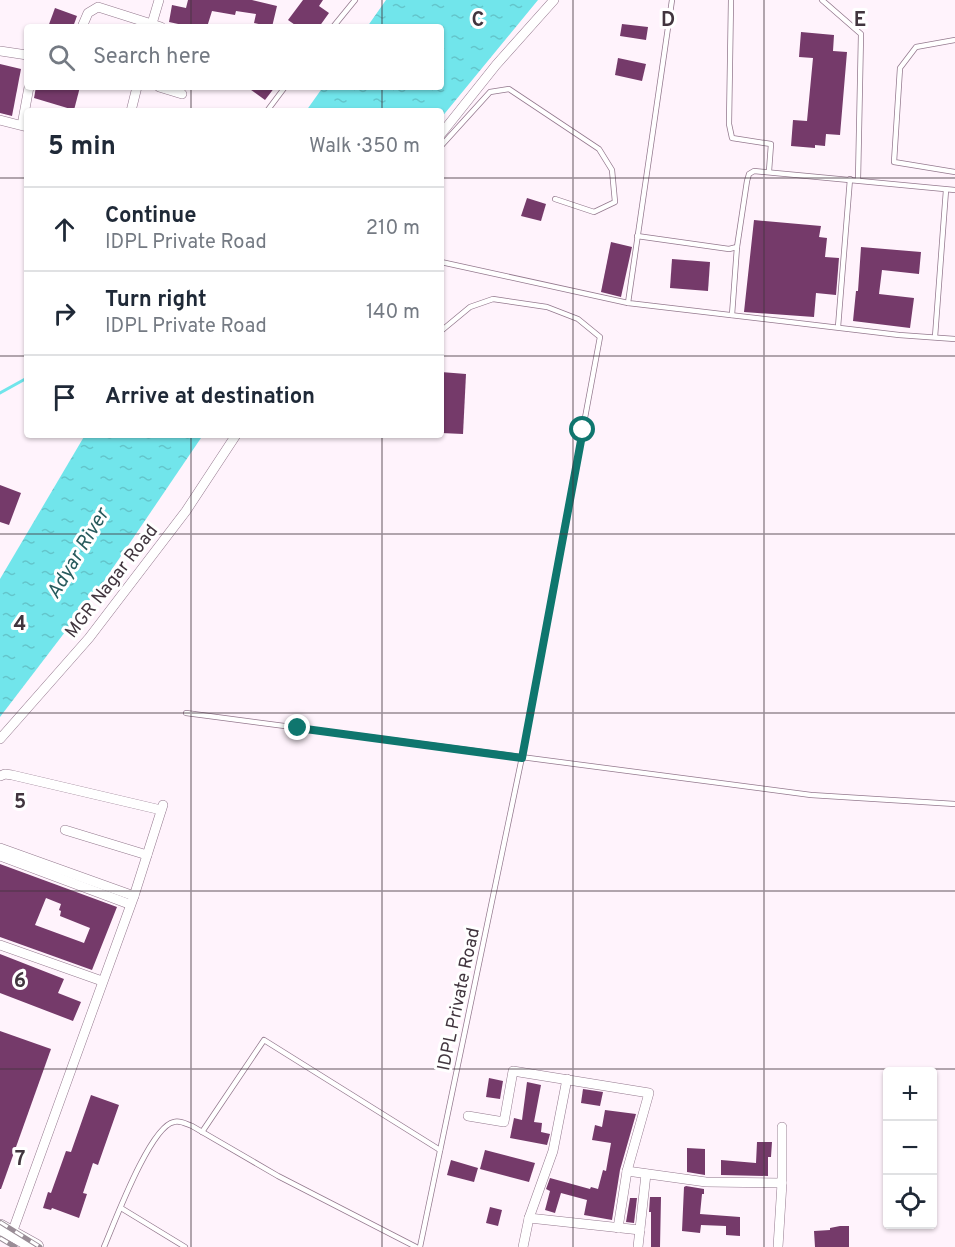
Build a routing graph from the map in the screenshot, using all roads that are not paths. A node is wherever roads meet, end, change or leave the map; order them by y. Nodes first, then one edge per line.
1 (159, 0) edge
2 (355, 0) edge
3 (554, 0) edge
4 (672, 0) edge
5 (731, 0) edge
6 (822, 0) edge
7 (83, 24) edge
8 (149, 24) edge
9 (155, 24) edge
10 (335, 24) edge
11 (955, 40) edge
12 (0, 51) edge
13 (24, 55) edge
14 (29, 90) edge
15 (136, 90) edge
16 (169, 90) edge
17 (283, 90) edge
18 (182, 94) dead end
19 (27, 108) edge
20 (132, 108) edge
21 (269, 108) edge
22 (0, 120) edge
23 (24, 126) edge
24 (444, 130) edge
25 (444, 143) edge
26 (769, 171) junction
27 (955, 172) edge
28 (850, 179) junction
29 (858, 180) junction
30 (946, 190) junction
31 (955, 190) edge
32 (555, 199) dead end
33 (638, 236) junction
34 (737, 247) junction
35 (444, 263) edge
36 (628, 303) junction
37 (732, 315) junction
38 (838, 327) junction
39 (444, 329) edge
40 (935, 337) junction
41 (955, 339) edge
42 (234, 438) edge
43 (186, 713) dead end
44 (0, 739) edge
45 (522, 758) junction
46 (0, 776) edge
47 (955, 804) edge
48 (65, 830) dead end
49 (0, 848) edge
50 (147, 855) junction
51 (0, 856) edge
52 (131, 900) junction
53 (0, 945) edge
54 (102, 981) junction
55 (567, 1078) junction
56 (468, 1116) dead end
57 (782, 1127) dead end
58 (202, 1132) junction
59 (440, 1150) junction
60 (627, 1172) junction
61 (646, 1174) junction
62 (782, 1183) junction
63 (121, 1208) junction
64 (530, 1218) junction
65 (618, 1228) junction
66 (6, 1230) edge
67 (640, 1230) junction
68 (36, 1247) edge
69 (104, 1247) edge
70 (185, 1247) edge
71 (418, 1247) edge
72 (523, 1247) edge
73 (638, 1247) edge
74 (778, 1247) edge

1 - 9 street
2 - 10 lane
3 - 24 street
4 - 33 lane
5 - 26 lane
6 - 29 lane
7 - 8 street
11 - 27 lane
12 - 13 street
14 - 19 street
15 - 20 street
16 - 18 street
17 - 21 lane
22 - 23 street
25 - 32 lane
26 - 28 lane
26 - 34 lane
28 - 29 lane
28 - 38 lane
29 - 30 lane
30 - 31 lane
30 - 40 lane
33 - 34 lane
33 - 36 lane
34 - 37 lane
35 - 36 lane
36 - 37 lane
37 - 38 lane
38 - 40 lane
39 - 45 lane, IDPL Private Road
40 - 41 lane
42 - 44 street, MGR Nagar Road
43 - 45 lane
45 - 47 lane
45 - 59 lane, IDPL Private Road
46 - 50 street
48 - 50 street
49 - 52 street
50 - 52 street
51 - 52 street
52 - 54 street
53 - 54 street
54 - 66 street
55 - 56 street
55 - 60 street
55 - 64 street
57 - 62 street
58 - 59 lane
58 - 63 lane, IDPL Private Road
58 - 71 lane, IDPL Private Road
59 - 71 lane, IDPL Private Road
60 - 61 street
60 - 65 street
61 - 62 street
61 - 67 street
62 - 74 street
63 - 69 lane, IDPL Private Road
63 - 70 lane
64 - 65 street
64 - 72 street
65 - 67 street
66 - 68 main road
67 - 73 street

